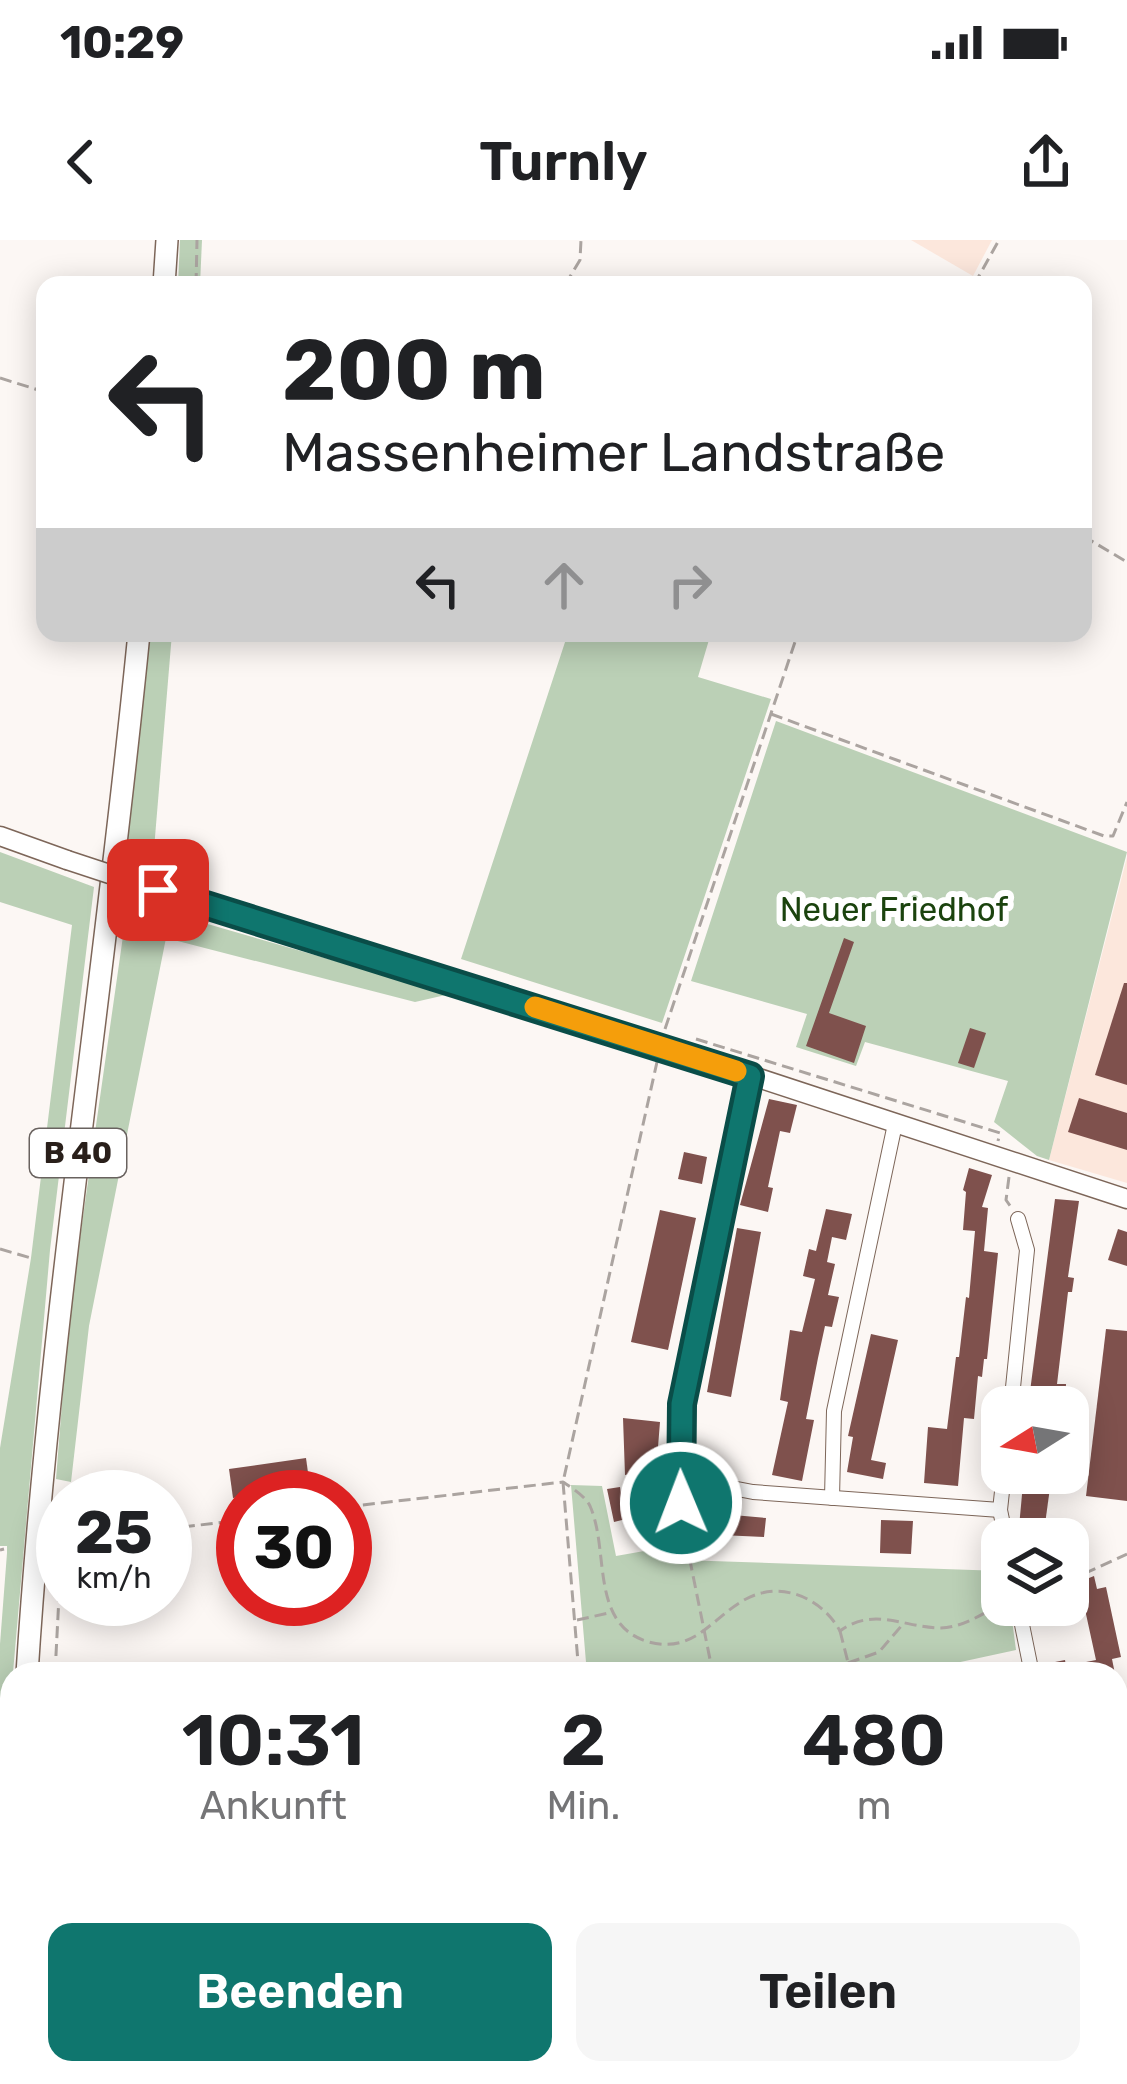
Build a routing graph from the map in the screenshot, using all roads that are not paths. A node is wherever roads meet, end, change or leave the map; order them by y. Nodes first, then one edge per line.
1 (167, 240) edge
2 (165, 276) edge
3 (138, 642) edge
4 (0, 836) edge
5 (750, 1076) junction
6 (896, 1124) junction
7 (1127, 1199) edge
8 (1018, 1219) road end
9 (1013, 1386) edge
10 (680, 1478) junction
11 (1002, 1494) edge
12 (832, 1498) junction
13 (1000, 1510) junction
14 (1002, 1518) edge
15 (683, 1528) road end
16 (1022, 1626) edge
17 (28, 1662) edge
18 (1030, 1662) edge

1 - 2 main road
3 - 17 main road, B 40
4 - 5 street, bridge
5 - 6 street
5 - 10 street
6 - 7 street
6 - 12 street
8 - 9 street
10 - 12 street
10 - 15 street
11 - 13 street
12 - 13 street
13 - 14 street
16 - 18 street

